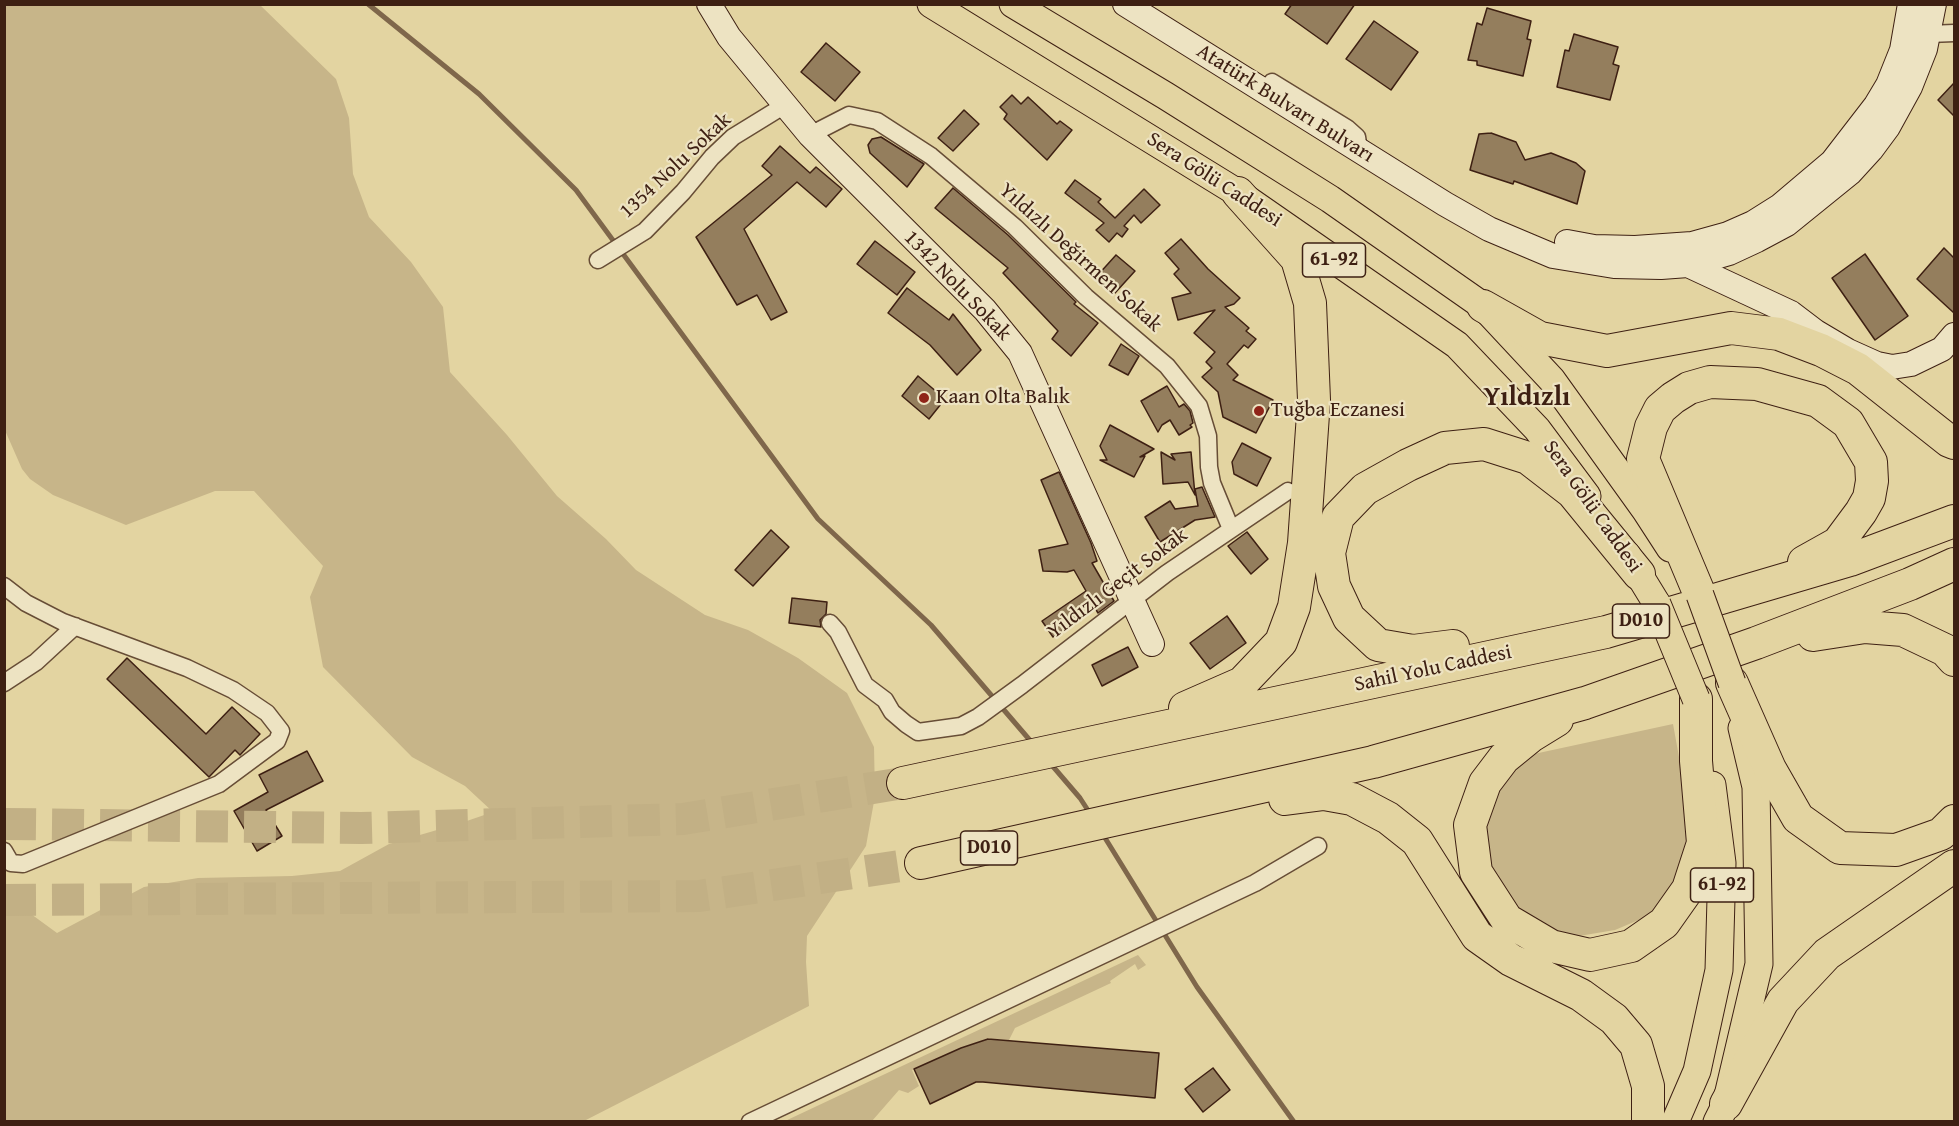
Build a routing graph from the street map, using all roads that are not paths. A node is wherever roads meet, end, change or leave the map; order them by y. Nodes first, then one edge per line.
1 (710, 4) edge
2 (931, 4) edge
3 (1012, 4) edge
4 (1125, 4) edge
5 (1149, 4) edge
6 (1910, 4) edge
7 (1934, 4) edge
8 (1954, 33) edge
9 (1929, 34) junction
10 (785, 105) junction
11 (810, 135) junction
12 (1359, 150) junction
13 (1238, 193) junction
14 (1445, 204) junction
15 (598, 260) dead end
16 (1688, 265) junction
17 (1483, 306) junction
18 (1954, 335) edge
19 (1954, 443) edge
20 (1288, 491) dead end
21 (1954, 521) edge
22 (1231, 529) junction
23 (1954, 564) edge
24 (1639, 574) junction
25 (1764, 584) junction
26 (4, 586) edge
27 (1700, 595) junction
28 (1131, 602) junction
29 (830, 622) dead end
30 (75, 626) junction
31 (1606, 632) junction
32 (1756, 643) junction
33 (1152, 644) dead end
34 (1954, 660) edge
35 (1731, 682) junction
36 (4, 683) edge
37 (1696, 699) junction
38 (1585, 703) junction
39 (1103, 740) junction
40 (903, 783) tunnel mouth
41 (1176, 805) junction
42 (1954, 821) edge
43 (1318, 846) dead end
44 (4, 851) edge
45 (921, 863) tunnel mouth
46 (1954, 866) edge
47 (1721, 1113) edge
48 (750, 1122) edge
49 (1648, 1122) edge
50 (1675, 1122) edge

1 - 10 street, 1342 Nolu Sokak
2 - 13 main road, Sera Gölü Caddesi / 61-92
3 - 17 main road, Sera Gölü Caddesi / 61-92
4 - 12 street, Atatürk Bulvarı Bulvarı
5 - 12 street
6 - 14 street, Atatürk Bulvarı Bulvarı
7 - 9 street, Atatürk Bulvarı Bulvarı
8 - 9 street
9 - 16 street, Atatürk Bulvarı Bulvarı
10 - 11 street, 1342 Nolu Sokak
10 - 15 street, 1354 Nolu Sokak
11 - 22 street, Yıldızlı Değirmen Sokak
11 - 28 street, 1342 Nolu Sokak
12 - 14 street, Atatürk Bulvarı Bulvarı
13 - 24 main road, Sera Gölü Caddesi / 61-92
13 - 39 highway
14 - 16 street, Atatürk Bulvarı Bulvarı
16 - 18 street
17 - 19 highway
17 - 27 main road, Sera Gölü Caddesi / 61-92
20 - 22 street, Yıldızlı Geçit Sokak
21 - 25 highway, Sahil Yolu Caddesi / D010
22 - 28 street, Yıldızlı Geçit Sokak
23 - 32 highway, D010
24 - 31 highway
24 - 37 main road, Sera Gölü Caddesi / 61-92, bridge
25 - 27 highway
25 - 31 highway, Sahil Yolu Caddesi / D010
26 - 30 street
27 - 35 main road, 61-92, bridge
28 - 29 street, Yıldızlı Geçit Sokak
28 - 33 street, 1342 Nolu Sokak
30 - 36 street
30 - 44 street
31 - 39 highway, Sahil Yolu Caddesi / D010
32 - 34 highway
32 - 38 highway, D010
35 - 42 highway
35 - 47 main road, 61-92
37 - 38 highway
37 - 50 main road, 61-92
38 - 41 highway, D010
39 - 40 highway, Sahil Yolu Caddesi / D010
41 - 45 highway, D010
41 - 49 highway
43 - 48 street
46 - 47 highway

